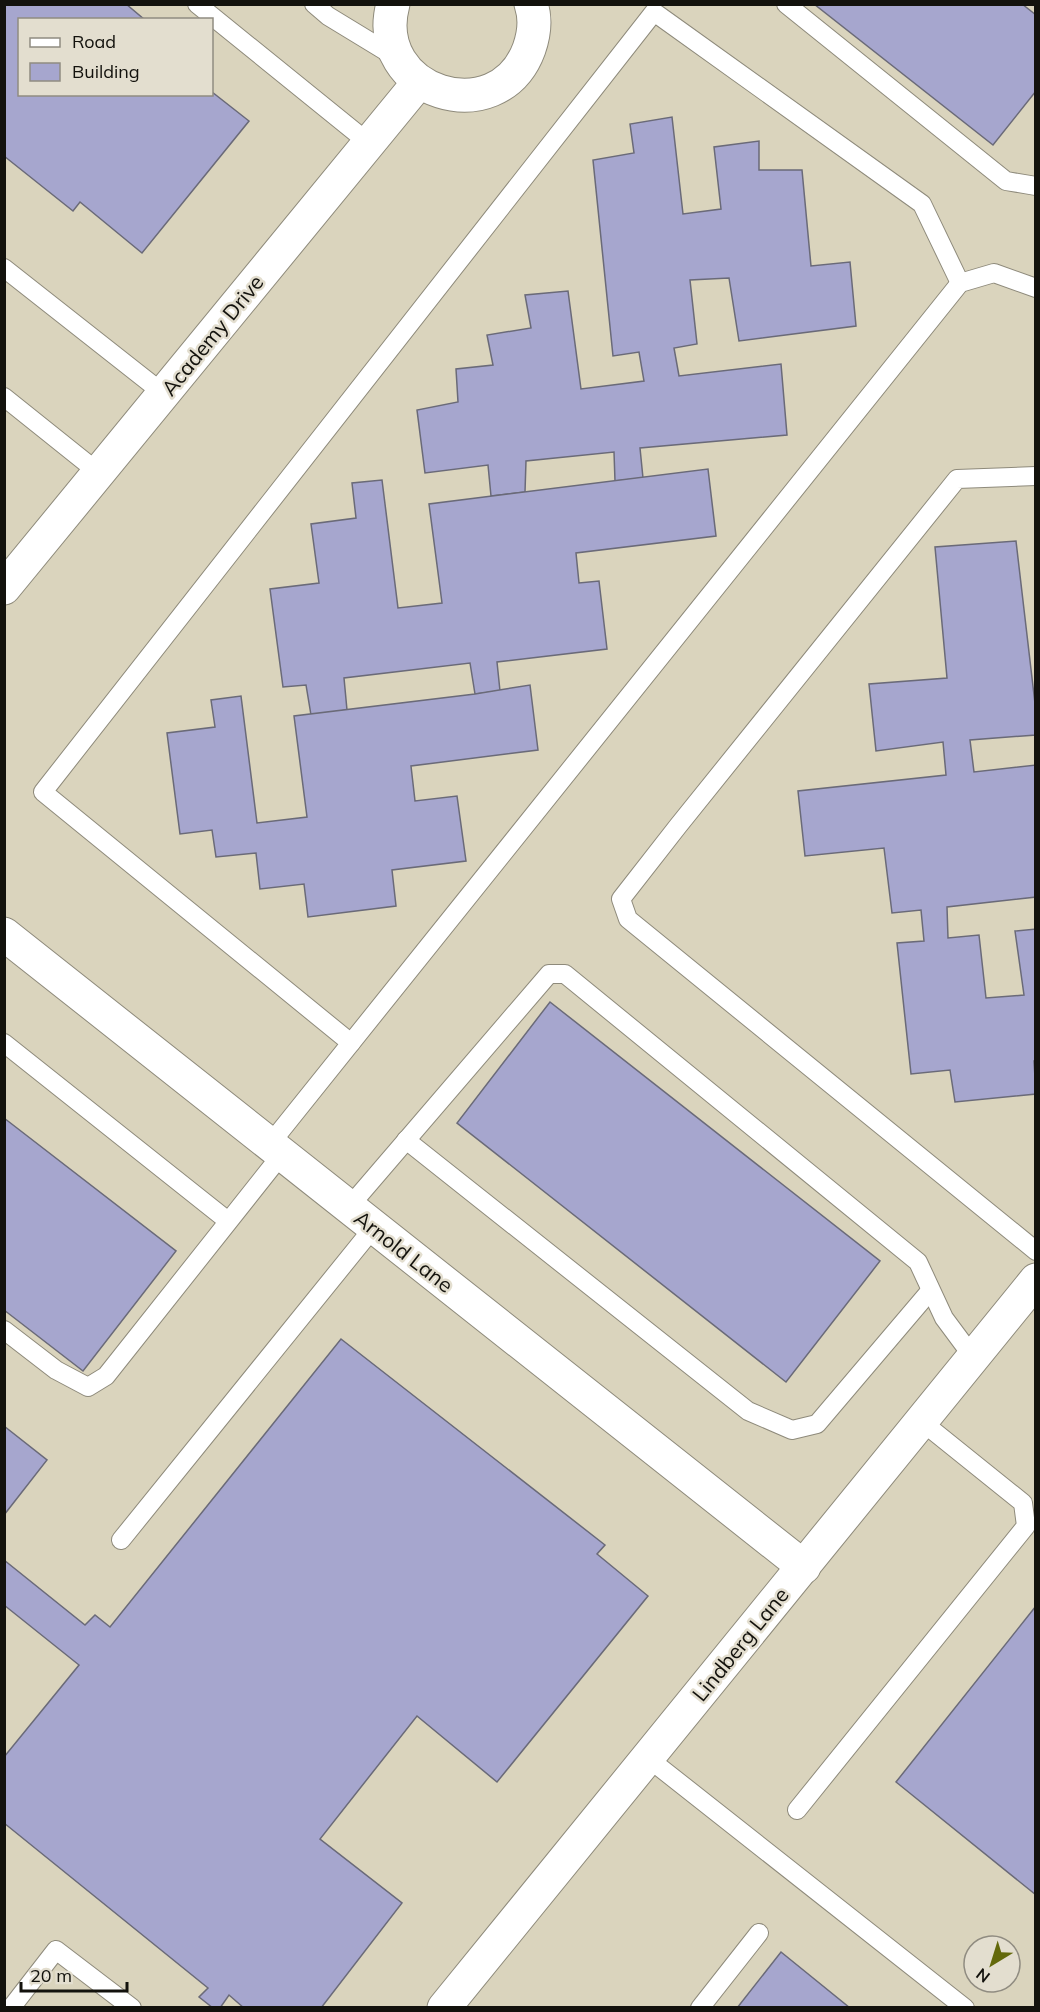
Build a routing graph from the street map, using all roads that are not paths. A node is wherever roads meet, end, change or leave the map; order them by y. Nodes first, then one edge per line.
1 (197, 4) edge
2 (393, 4) edge
3 (531, 4) edge
4 (786, 4) edge
5 (323, 7) edge
6 (409, 71) junction
7 (370, 144) junction
8 (1035, 186) edge
9 (4, 268) edge
10 (960, 283) junction
11 (1035, 288) edge
12 (164, 394) junction
13 (4, 397) edge
14 (99, 473) junction
15 (1035, 476) edge
16 (4, 588) edge
17 (4, 934) edge
18 (351, 1042) junction
19 (4, 1043) edge
20 (406, 1140) junction
21 (276, 1149) junction
22 (349, 1207) junction
23 (228, 1221) junction
24 (374, 1227) junction
25 (1035, 1251) edge
26 (1035, 1280) edge
27 (930, 1290) junction
28 (4, 1330) edge
29 (973, 1357) junction
30 (921, 1421) junction
31 (121, 1540) dead end
32 (804, 1566) junction
33 (648, 1758) junction
34 (797, 1810) dead end
35 (759, 1933) dead end
36 (11, 2007) edge
37 (132, 2007) edge
38 (444, 2007) edge
39 (700, 2007) edge
40 (964, 2007) edge

1 - 7 lane
2 - 6 street
3 - 6 street
4 - 8 lane
5 - 6 lane
6 - 7 street, Academy Drive
7 - 12 street, Academy Drive
9 - 12 lane
10 - 11 lane
10 - 18 lane
10 - 18 lane
12 - 14 street, Academy Drive
13 - 14 lane
14 - 16 street, Academy Drive
15 - 25 lane
17 - 21 street, Arnold Lane
18 - 21 lane
19 - 23 lane
20 - 22 lane
20 - 27 lane
20 - 27 lane
21 - 22 street, Arnold Lane
21 - 23 lane
22 - 24 street, Arnold Lane
23 - 28 lane
24 - 31 lane
24 - 32 street, Arnold Lane
26 - 29 street, Lindberg Lane
27 - 29 lane
29 - 30 street, Lindberg Lane
30 - 32 street, Lindberg Lane
30 - 34 lane
32 - 33 street, Lindberg Lane
33 - 38 street, Lindberg Lane
33 - 40 lane
35 - 39 lane
36 - 37 lane

